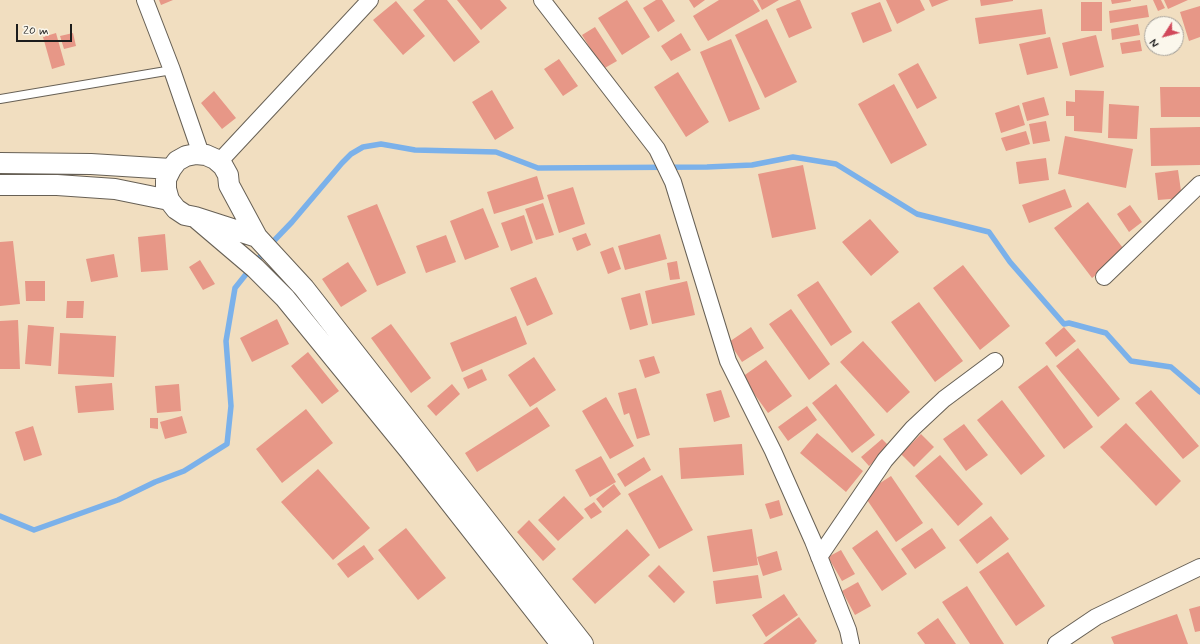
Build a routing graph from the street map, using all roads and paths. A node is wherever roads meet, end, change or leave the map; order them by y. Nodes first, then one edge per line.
1 (145, 0) edge
2 (370, 0) edge
3 (542, 0) edge
4 (172, 70) junction
5 (0, 99) edge
6 (201, 154) junction
7 (219, 162) junction
8 (0, 163) edge
9 (170, 169) junction
10 (1200, 184) edge
11 (0, 185) edge
12 (169, 200) junction
13 (195, 217) junction
14 (264, 244) junction
15 (1104, 277) dead end
16 (995, 361) dead end
17 (819, 557) junction
18 (1200, 567) edge
19 (561, 644) edge
20 (583, 644) edge
21 (851, 644) edge
22 (1056, 644) edge

1 - 4 street
2 - 7 street
3 - 17 street
4 - 5 lane
4 - 6 street
6 - 7 street
6 - 9 street
7 - 14 street
8 - 9 street
9 - 12 street
10 - 15 street
11 - 12 street
12 - 13 street
13 - 14 street
13 - 19 street
14 - 20 street
16 - 17 street
17 - 21 street
18 - 22 street

